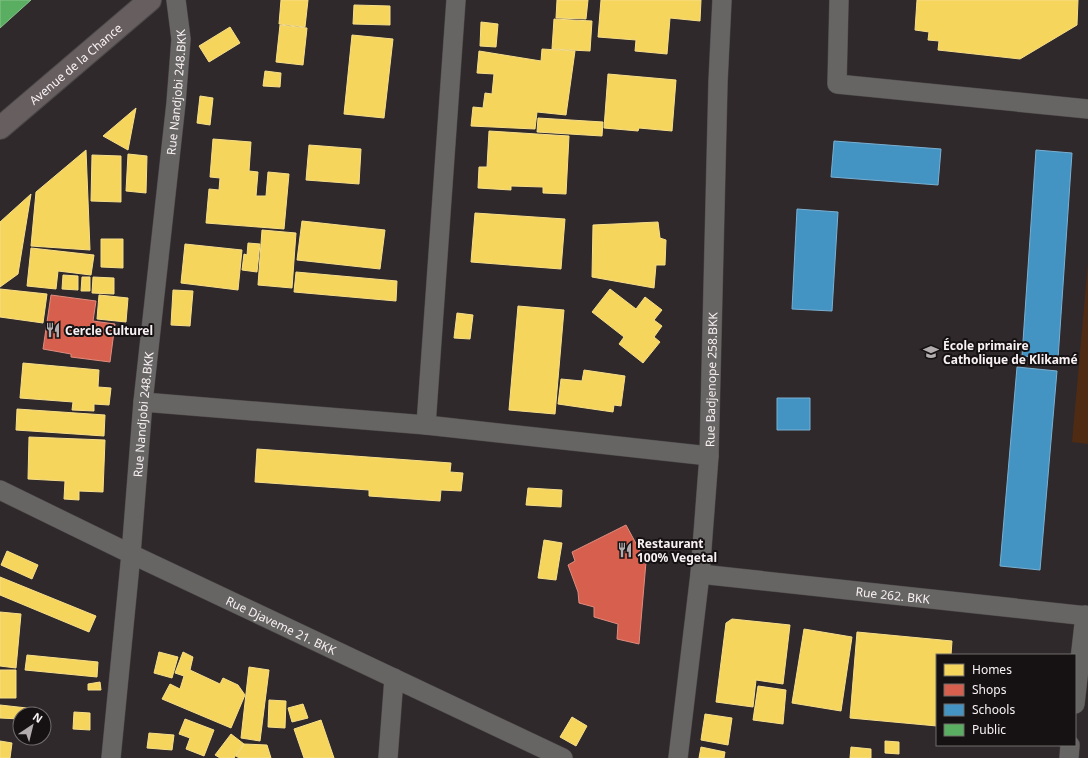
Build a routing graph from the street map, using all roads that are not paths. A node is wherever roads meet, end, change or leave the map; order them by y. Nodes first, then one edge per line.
1 (150, 0) edge
2 (176, 0) edge
3 (456, 0) edge
4 (722, 0) edge
5 (838, 0) edge
6 (1088, 109) edge
7 (0, 128) edge
8 (143, 402) junction
9 (426, 425) junction
10 (709, 456) junction
11 (0, 490) edge
12 (131, 554) junction
13 (700, 574) junction
14 (1086, 616) edge
15 (394, 678) junction
16 (1076, 696) edge
17 (1070, 746) edge
18 (111, 758) edge
19 (388, 758) edge
20 (563, 758) edge
21 (678, 758) edge
22 (1069, 758) edge

1 - 7 main road, Avenue de la Chance
2 - 8 street, Rue Nandjobi 248.BKK
3 - 9 street
4 - 10 street, Rue Badjenope 258.BKK
5 - 6 street
8 - 9 street
8 - 12 street, Rue Nandjobi 248.BKK
9 - 10 street
10 - 13 street, Rue Badjenope 258.BKK
11 - 12 street, Rue Djaveme 21. BKK
12 - 15 street, Rue Djaveme 21. BKK
12 - 18 street, Rue Nandjobi 248.BKK
13 - 14 street, Rue 262. BKK
13 - 21 street, Rue Badjenope 258.BKK
14 - 16 street, Rue 262. BKK
15 - 19 street
15 - 20 street, Rue Djaveme 21. BKK
17 - 22 street

